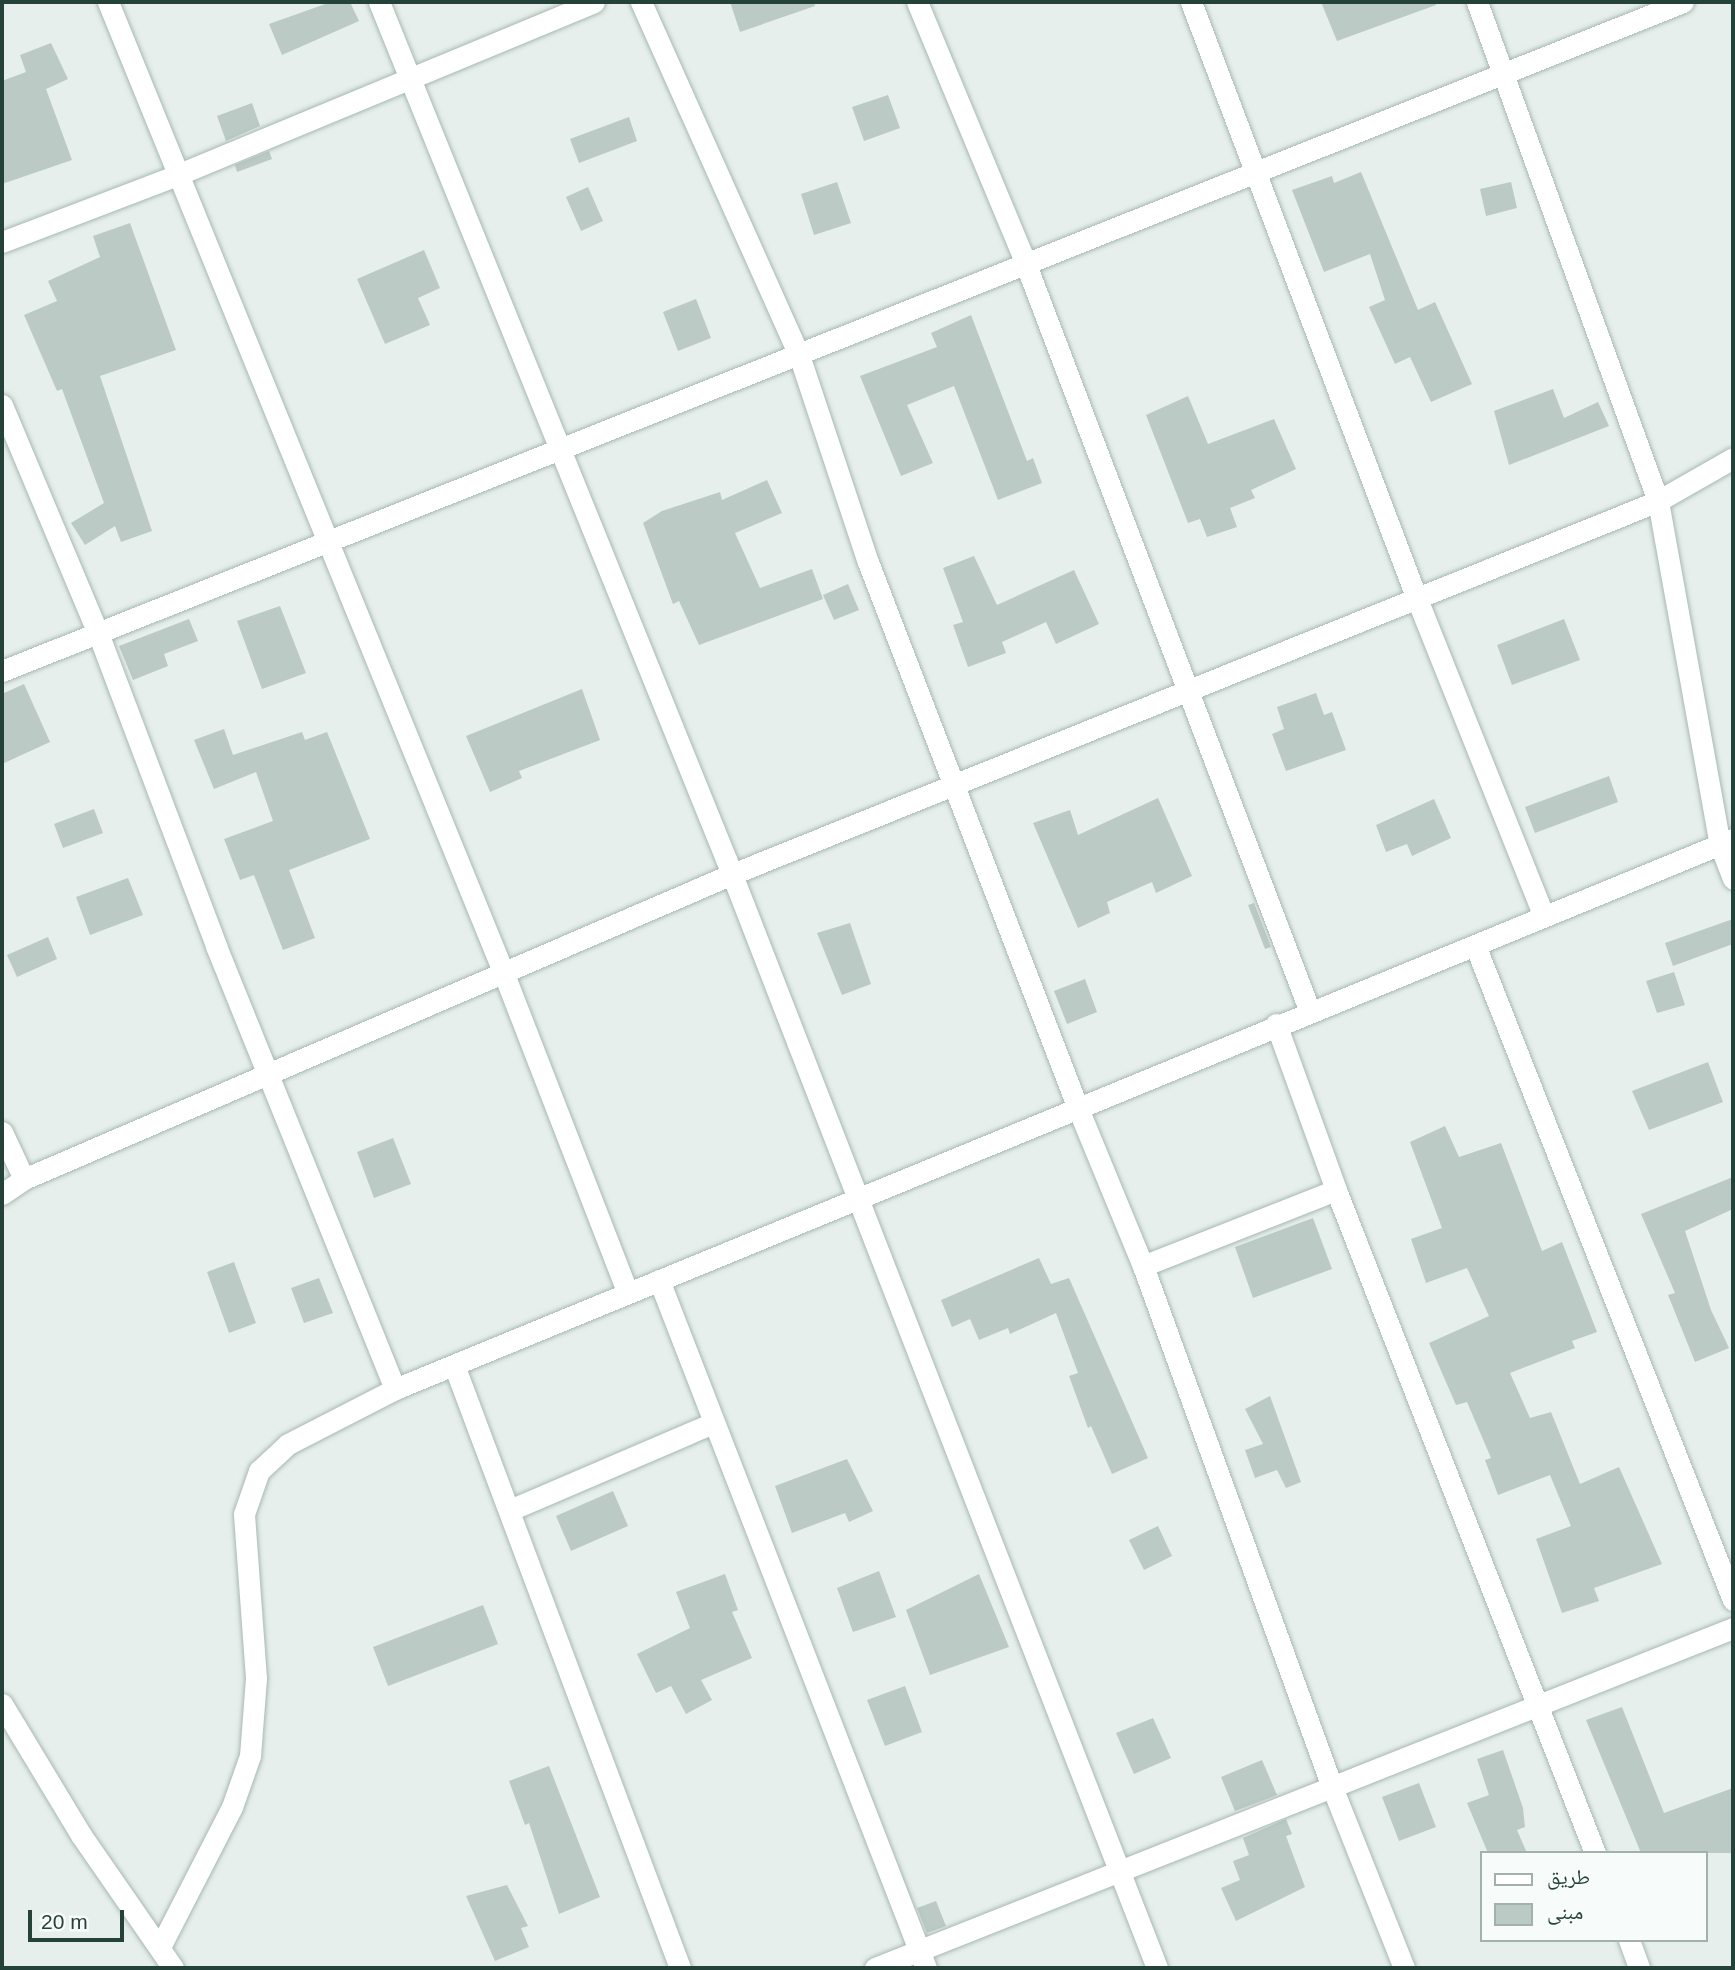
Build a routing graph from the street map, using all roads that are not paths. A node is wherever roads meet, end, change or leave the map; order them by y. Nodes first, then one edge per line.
1 (108, 2) edge
2 (379, 2) edge
3 (594, 2) edge
4 (641, 2) edge
5 (917, 2) edge
6 (1191, 2) edge
7 (1477, 2) edge
8 (1683, 2) edge
9 (1505, 71) junction
10 (411, 80) junction
11 (1256, 169) junction
12 (177, 175) junction
13 (2, 242) edge
14 (1025, 262) junction
15 (799, 355) junction
16 (2, 405) edge
17 (564, 451) junction
18 (1733, 458) edge
19 (1658, 501) junction
20 (327, 540) junction
21 (1417, 598) junction
22 (98, 633) junction
23 (2, 671) edge
24 (1187, 689) junction
25 (952, 784) junction
26 (1727, 842) edge
27 (730, 875) junction
28 (1733, 880) edge
29 (1544, 916) junction
30 (1475, 945) junction
31 (504, 974) junction
32 (1310, 1012) junction
33 (1276, 1024) junction
34 (268, 1077) junction
35 (1077, 1106) junction
36 (2, 1132) edge
37 (7, 1155) edge
38 (24, 1179) junction
39 (1336, 1190) junction
40 (2, 1194) edge
41 (855, 1199) junction
42 (1143, 1266) junction
43 (659, 1280) junction
44 (628, 1293) junction
45 (454, 1365) junction
46 (395, 1389) junction
47 (713, 1423) junction
48 (510, 1510) junction
49 (1733, 1600) edge
50 (1733, 1628) edge
51 (2, 1704) edge
52 (1540, 1707) junction
53 (1332, 1787) junction
54 (1594, 1851) edge
55 (1118, 1872) junction
56 (1630, 1942) edge
57 (160, 1947) junction
58 (923, 1960) edge
59 (173, 1968) edge
60 (680, 1968) edge
61 (875, 1968) edge
62 (1157, 1968) edge
63 (1404, 1968) edge
64 (1639, 1968) edge

1 - 12 street
2 - 10 street
3 - 10 street
4 - 15 street
5 - 14 street
6 - 11 street
7 - 9 street
8 - 9 street
9 - 11 street
9 - 19 street
10 - 12 street
10 - 17 street
11 - 14 street
11 - 21 street
12 - 13 street
12 - 20 street
14 - 15 street
14 - 24 street
15 - 17 street
15 - 25 street
16 - 22 street
17 - 20 street
17 - 27 street
18 - 19 street
19 - 21 street
19 - 26 street
20 - 22 street
20 - 31 street
21 - 24 street
21 - 29 street
22 - 23 street
22 - 34 street
24 - 25 street
24 - 32 street
25 - 27 street
25 - 35 street
26 - 28 street
26 - 29 street
27 - 31 street
27 - 41 street
29 - 30 street
30 - 32 street
30 - 49 street
31 - 34 street
31 - 44 street
32 - 33 street
33 - 35 street
33 - 39 street
34 - 38 street
34 - 46 street
35 - 41 street
35 - 42 street
36 - 37 street
37 - 38 street
38 - 40 street
39 - 42 street
39 - 52 street
41 - 43 street
41 - 55 street
42 - 53 street
43 - 44 street
43 - 47 street
44 - 45 street
45 - 46 street
45 - 48 street
46 - 57 street
47 - 48 street
47 - 58 street
48 - 60 street
50 - 52 street
51 - 57 street
52 - 53 street
52 - 54 street
53 - 55 street
53 - 63 street
55 - 58 street
55 - 62 street
56 - 64 street
57 - 59 street
58 - 61 street

